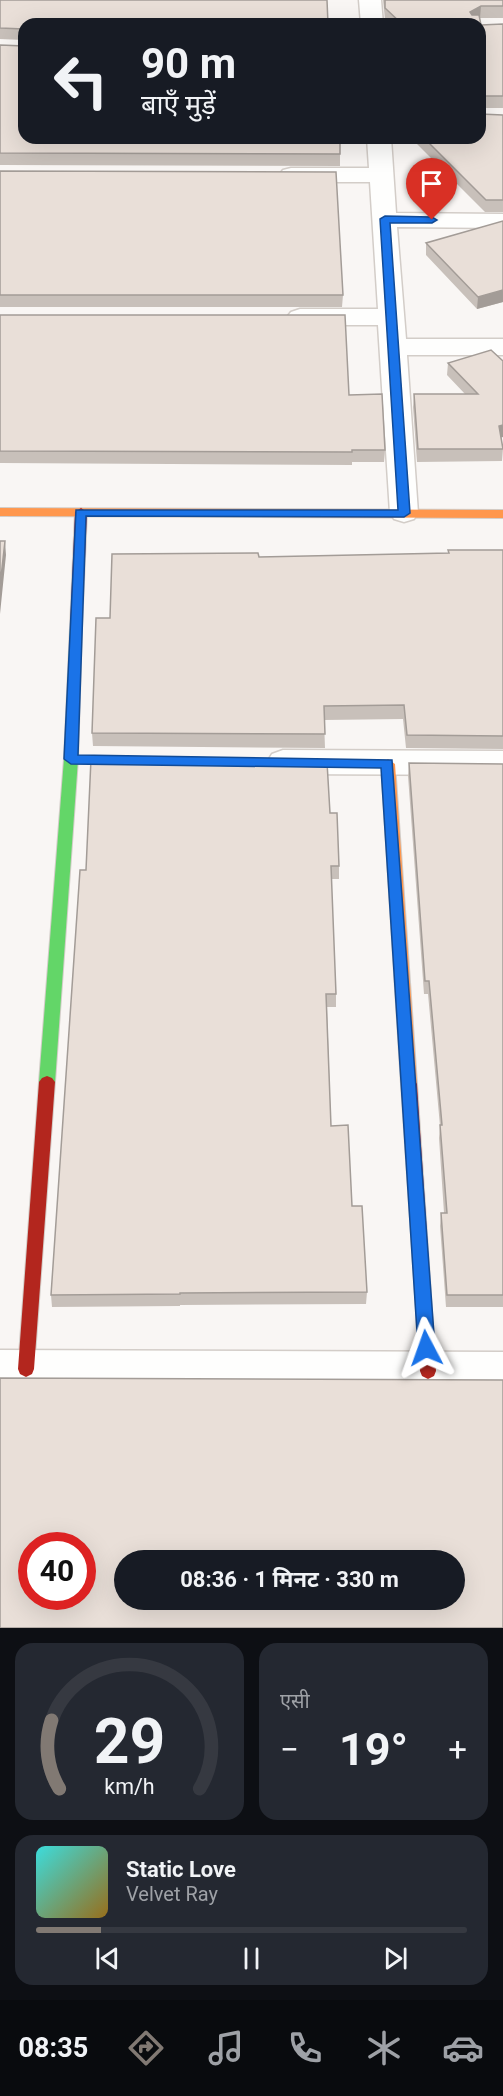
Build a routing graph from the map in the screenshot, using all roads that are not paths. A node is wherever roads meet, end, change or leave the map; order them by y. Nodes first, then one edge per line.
1 (370, 0) edge
2 (372, 18) edge
3 (379, 144) edge
4 (274, 175) edge
5 (382, 176) junction
6 (385, 219) junction
7 (503, 221) edge
8 (273, 317) edge
9 (391, 317) junction
10 (393, 347) junction
11 (503, 347) edge
12 (0, 512) edge
13 (81, 512) junction
14 (404, 513) junction
15 (503, 514) edge
16 (259, 762) edge
17 (503, 763) edge
18 (388, 764) junction
19 (13, 1369) edge
20 (428, 1371) junction
21 (503, 1371) edge

1 - 2 street
3 - 5 street
4 - 5 street
5 - 6 street
6 - 7 street
6 - 9 street
8 - 9 street
9 - 10 street
10 - 11 street
10 - 14 street
12 - 13 street
13 - 14 street
13 - 19 street
14 - 15 street
16 - 18 street
17 - 18 street
18 - 20 street
19 - 20 street
20 - 21 street

